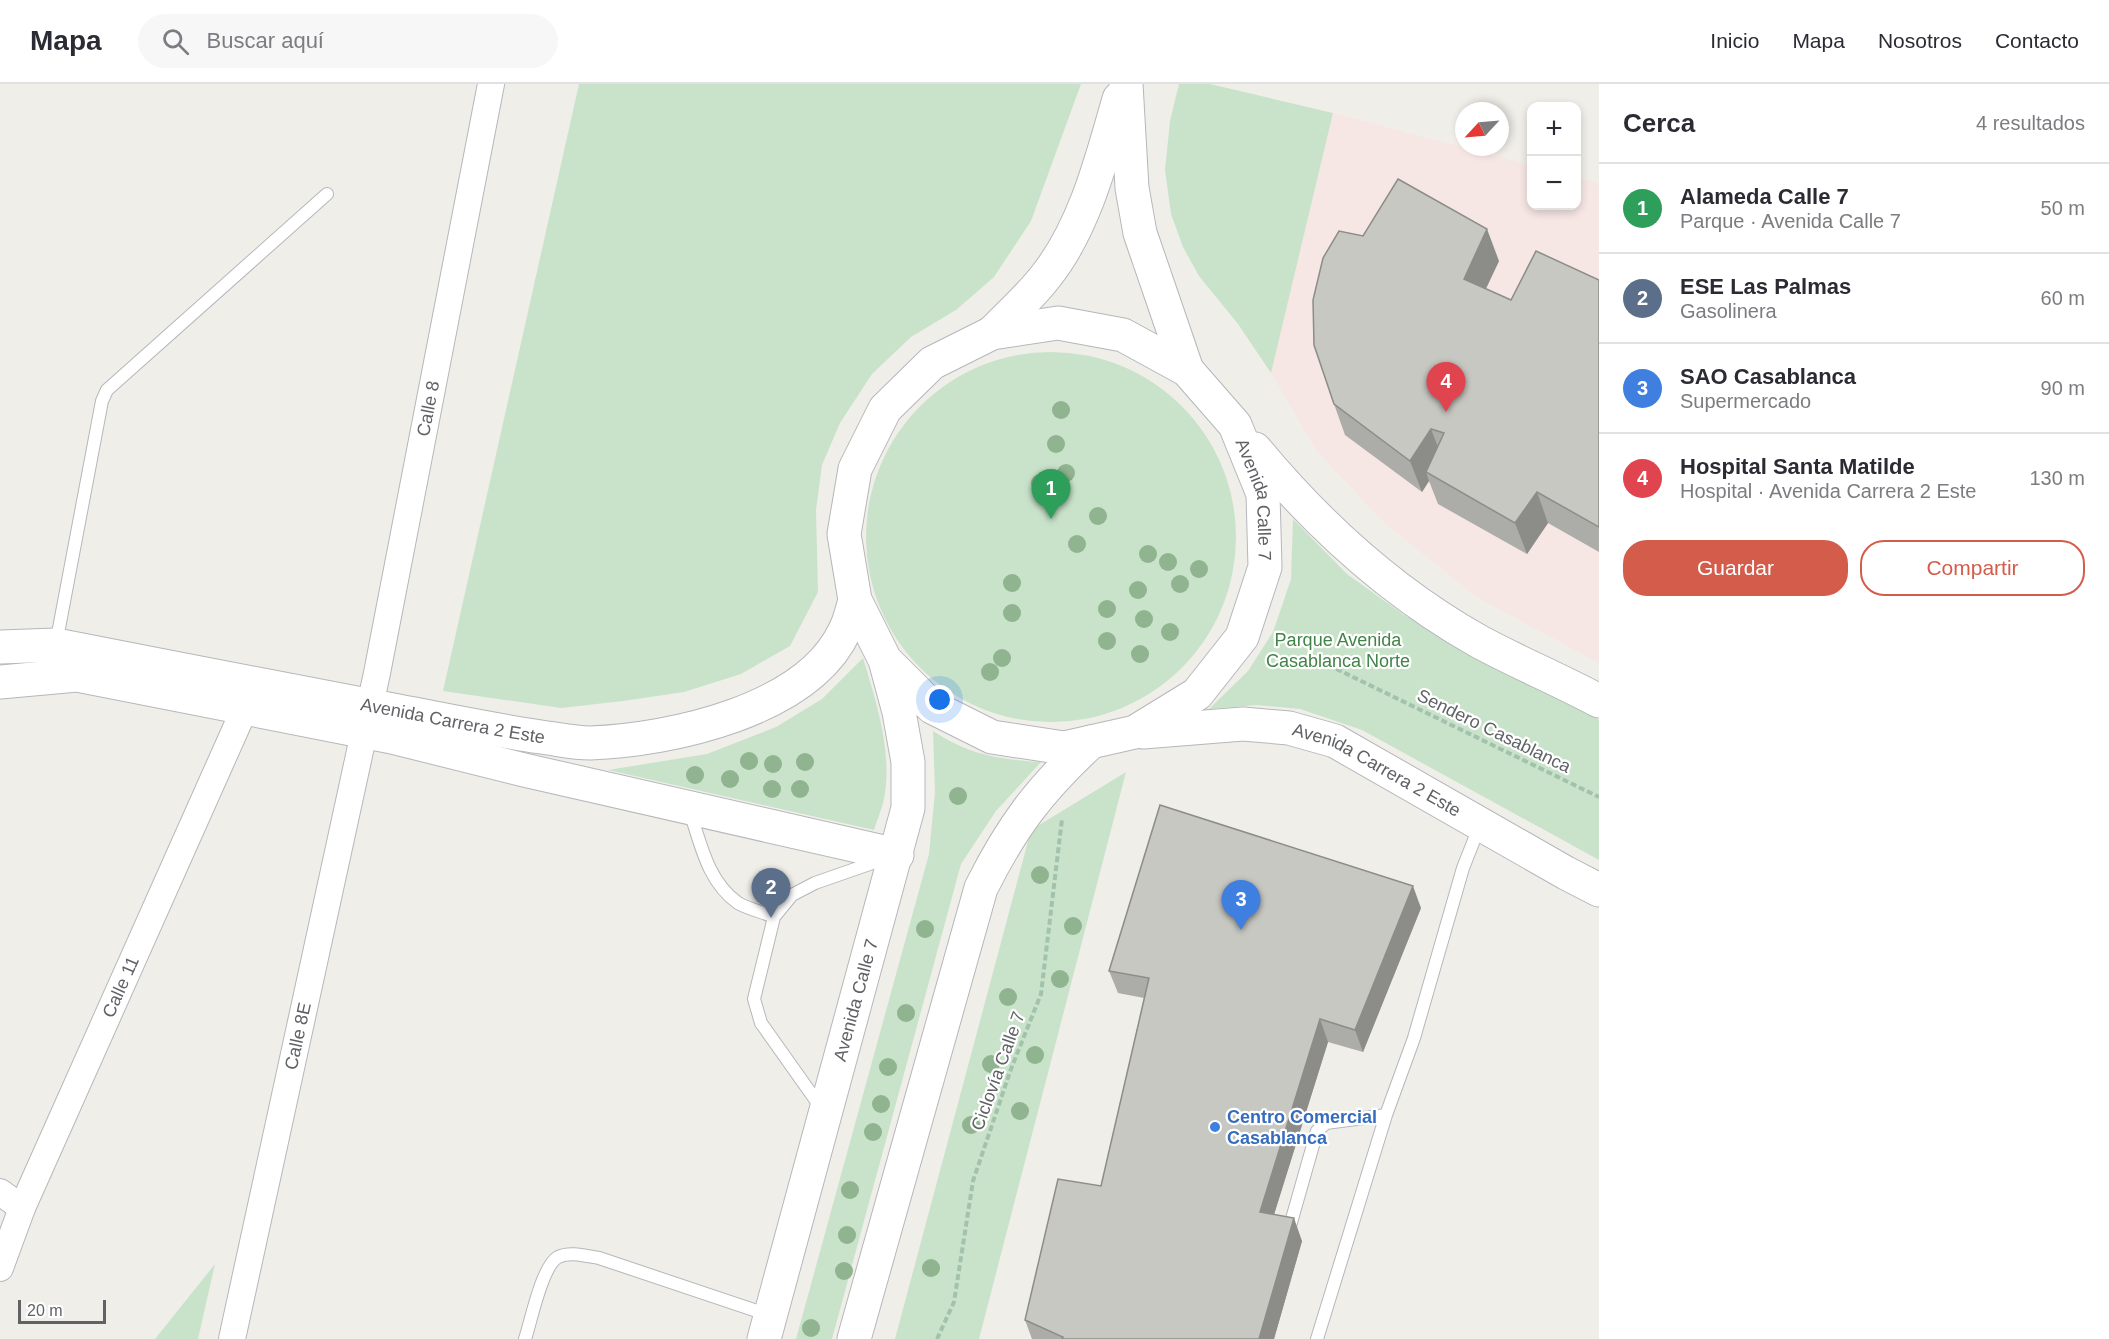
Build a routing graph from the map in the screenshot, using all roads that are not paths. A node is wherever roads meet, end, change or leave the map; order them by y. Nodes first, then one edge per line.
1 (491, 84) edge
2 (1125, 84) edge
3 (327, 194) dead end
4 (992, 333) junction
5 (1187, 370) junction
6 (1235, 425) junction
7 (855, 600) junction
8 (56, 645) junction
9 (0, 646) edge
10 (885, 660) junction
11 (0, 682) edge
12 (1599, 700) edge
13 (245, 708) junction
14 (366, 718) junction
15 (1135, 732) junction
16 (1091, 742) junction
17 (688, 807) junction
18 (1480, 824) junction
19 (897, 855) junction
20 (1599, 890) edge
21 (774, 917) junction
22 (825, 1113) junction
23 (1386, 1115) junction
24 (0, 1192) edge
25 (22, 1208) junction
26 (1287, 1238) edge
27 (0, 1268) edge
28 (767, 1327) edge
29 (232, 1339) edge
30 (525, 1339) edge
31 (854, 1339) edge
32 (1317, 1339) edge

1 - 14 street, Calle 8
2 - 4 main road, Avenida Calle 7
2 - 5 main road, Avenida Calle 7
3 - 8 lane
4 - 5 main road, Avenida Calle 7
4 - 7 main road, Avenida Calle 7
5 - 6 main road, Avenida Calle 7
6 - 12 main road
6 - 15 main road, Avenida Calle 7
7 - 10 main road, Avenida Calle 7
7 - 14 main road, Avenida Carrera 2 Este
8 - 9 main road, Avenida Carrera 2 Este
8 - 14 main road, Avenida Carrera 2 Este
10 - 16 main road, Avenida Calle 7
10 - 19 main road, Avenida Calle 7
11 - 13 main road, Avenida Carrera 2 Este
13 - 14 main road, Avenida Carrera 2 Este
13 - 25 street, Calle 11
14 - 17 main road, Avenida Carrera 2 Este
14 - 29 street, Calle 8E
15 - 16 main road, Avenida Calle 7
15 - 18 main road, Avenida Carrera 2 Este
16 - 31 main road, Avenida Calle 7
17 - 19 main road, Avenida Carrera 2 Este
17 - 21 lane
18 - 20 main road, Avenida Carrera 2 Este
18 - 23 lane
19 - 21 lane
19 - 22 main road, Avenida Calle 7
21 - 22 lane
22 - 28 main road, Avenida Calle 7
23 - 26 lane
23 - 32 lane
24 - 25 street
25 - 27 street, Calle 11
28 - 30 lane

